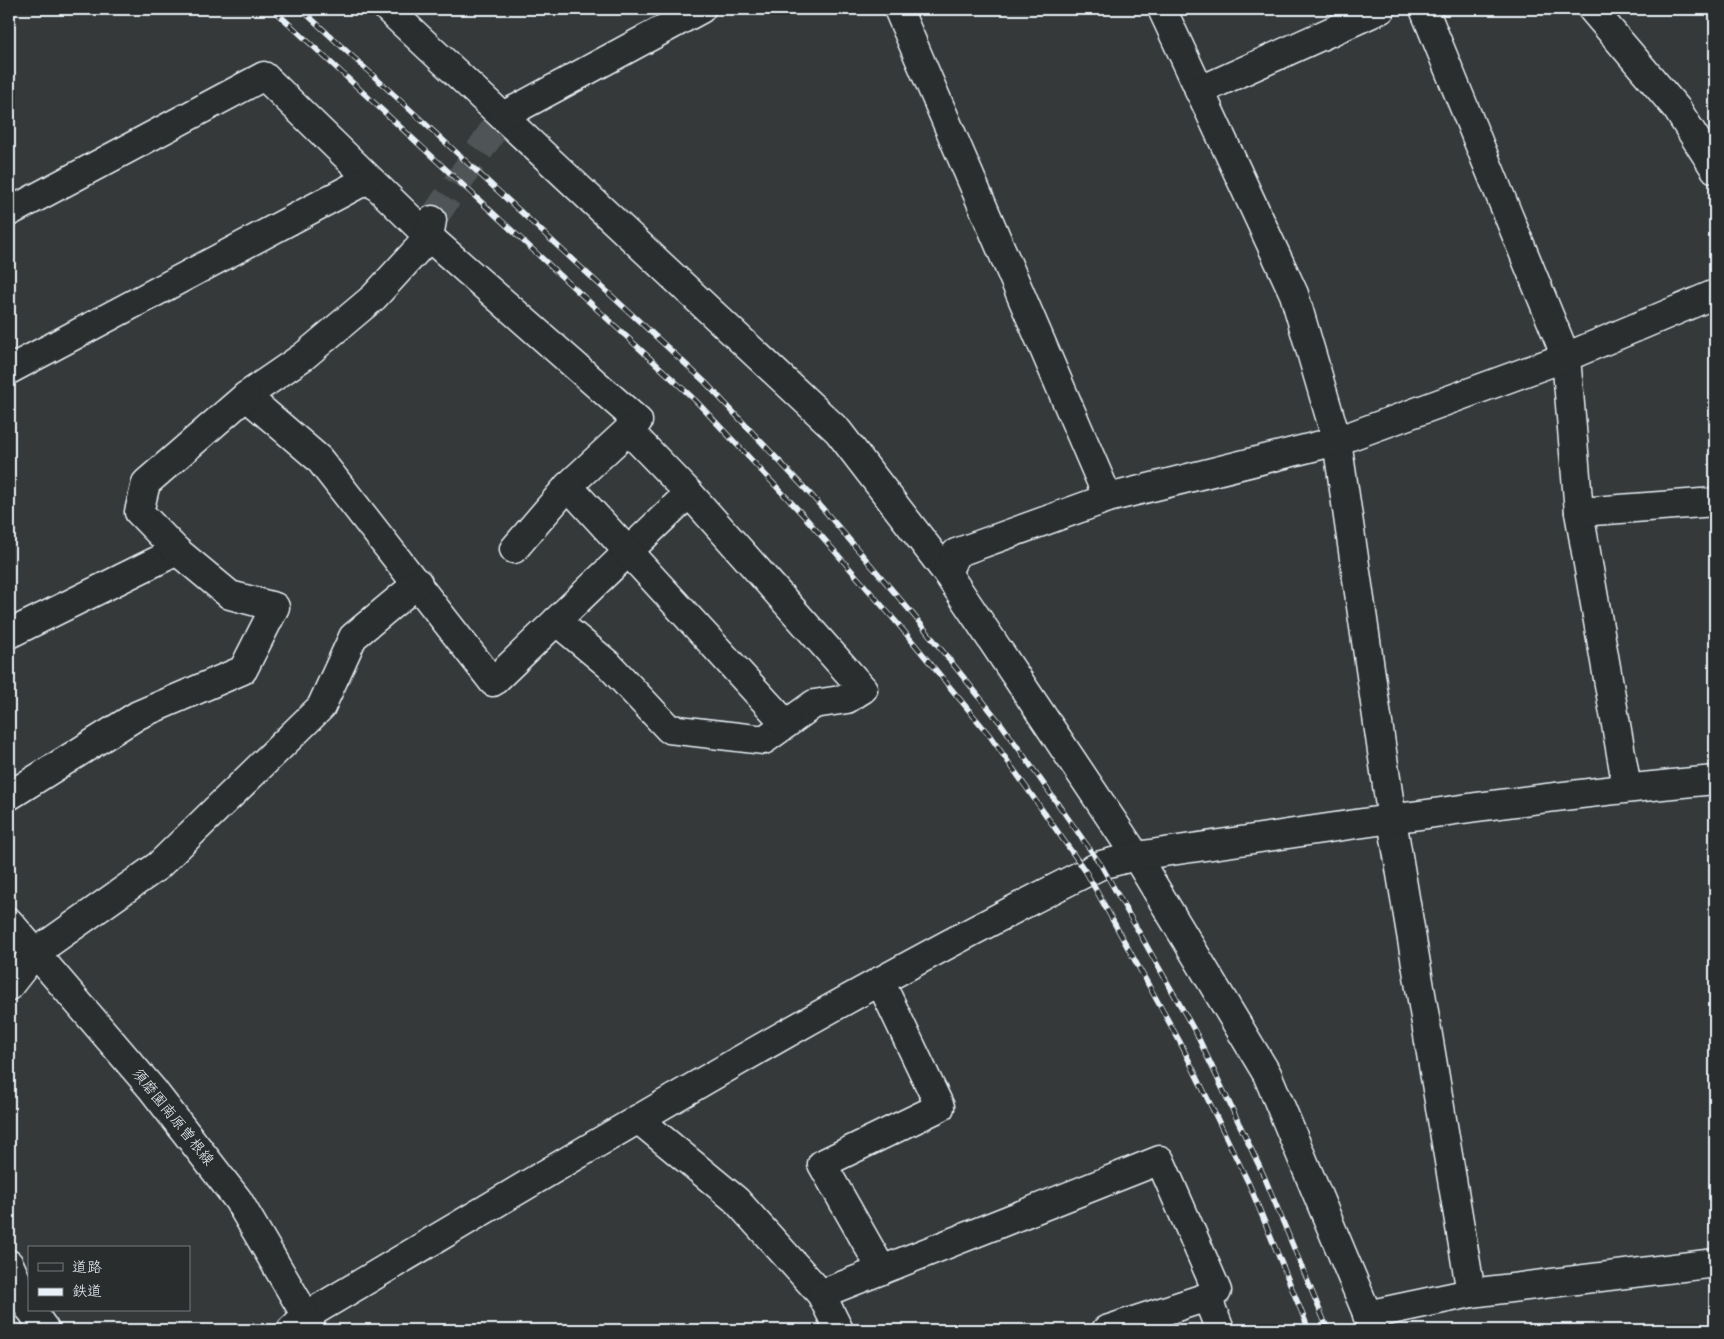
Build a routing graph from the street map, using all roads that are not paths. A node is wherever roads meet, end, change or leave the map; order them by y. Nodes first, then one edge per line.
1 (388, 9) edge
2 (700, 9) edge
3 (898, 9) edge
4 (1162, 9) edge
5 (1381, 9) edge
6 (1424, 9) edge
7 (1592, 9) edge
8 (1199, 91) junction
9 (503, 116) junction
10 (1715, 169) edge
11 (368, 179) junction
12 (9, 212) edge
13 (430, 229) junction
14 (1715, 294) edge
15 (1566, 357) junction
16 (9, 370) edge
17 (246, 396) junction
18 (628, 430) junction
19 (1338, 440) junction
20 (568, 486) junction
21 (689, 493) junction
22 (1108, 498) junction
23 (1715, 502) edge
24 (1579, 512) junction
25 (514, 549) dead end
26 (177, 551) junction
27 (628, 552) junction
28 (947, 574) junction
29 (418, 583) junction
30 (556, 621) junction
31 (9, 634) edge
32 (786, 724) junction
33 (1715, 780) edge
34 (1627, 788) junction
35 (9, 796) edge
36 (1392, 820) junction
37 (1136, 856) junction
38 (9, 922) edge
39 (35, 953) junction
40 (880, 981) junction
41 (9, 986) edge
42 (638, 1120) junction
43 (1715, 1263) edge
44 (9, 1264) edge
45 (882, 1270) junction
46 (1471, 1293) junction
47 (821, 1294) junction
48 (1207, 1297) junction
49 (28, 1305) edge
50 (32, 1312) edge
51 (1370, 1322) edge
52 (303, 1326) edge
53 (44, 1330) edge
54 (839, 1330) edge
55 (1106, 1330) edge
56 (1220, 1330) edge

1 - 9 street
2 - 9 street
3 - 22 street
4 - 8 street
5 - 8 street
6 - 15 street
7 - 10 street
8 - 19 street
9 - 28 street
11 - 12 street
11 - 13 street
11 - 16 street
13 - 17 street
13 - 18 street
14 - 15 street
15 - 19 street
15 - 24 street
17 - 26 street
17 - 29 street
18 - 20 street
18 - 21 street
19 - 22 street
19 - 36 street
20 - 25 street
20 - 27 street
21 - 27 street
21 - 32 street
22 - 28 street
23 - 24 street
24 - 34 street
26 - 31 street
26 - 35 street
27 - 30 street
27 - 32 street
28 - 37 street
29 - 30 street
29 - 39 street
30 - 32 street
33 - 34 street
34 - 36 street
36 - 37 street
36 - 46 street
37 - 40 street
37 - 51 street
38 - 39 street, 須磨園南原曽根線
39 - 41 street
39 - 52 street, 須磨園南原曽根線
40 - 42 street
40 - 45 street
42 - 47 street
42 - 52 street
43 - 46 street
44 - 49 street
45 - 47 street
45 - 48 street
46 - 51 street
47 - 54 street
48 - 55 street
48 - 56 street
50 - 53 street

